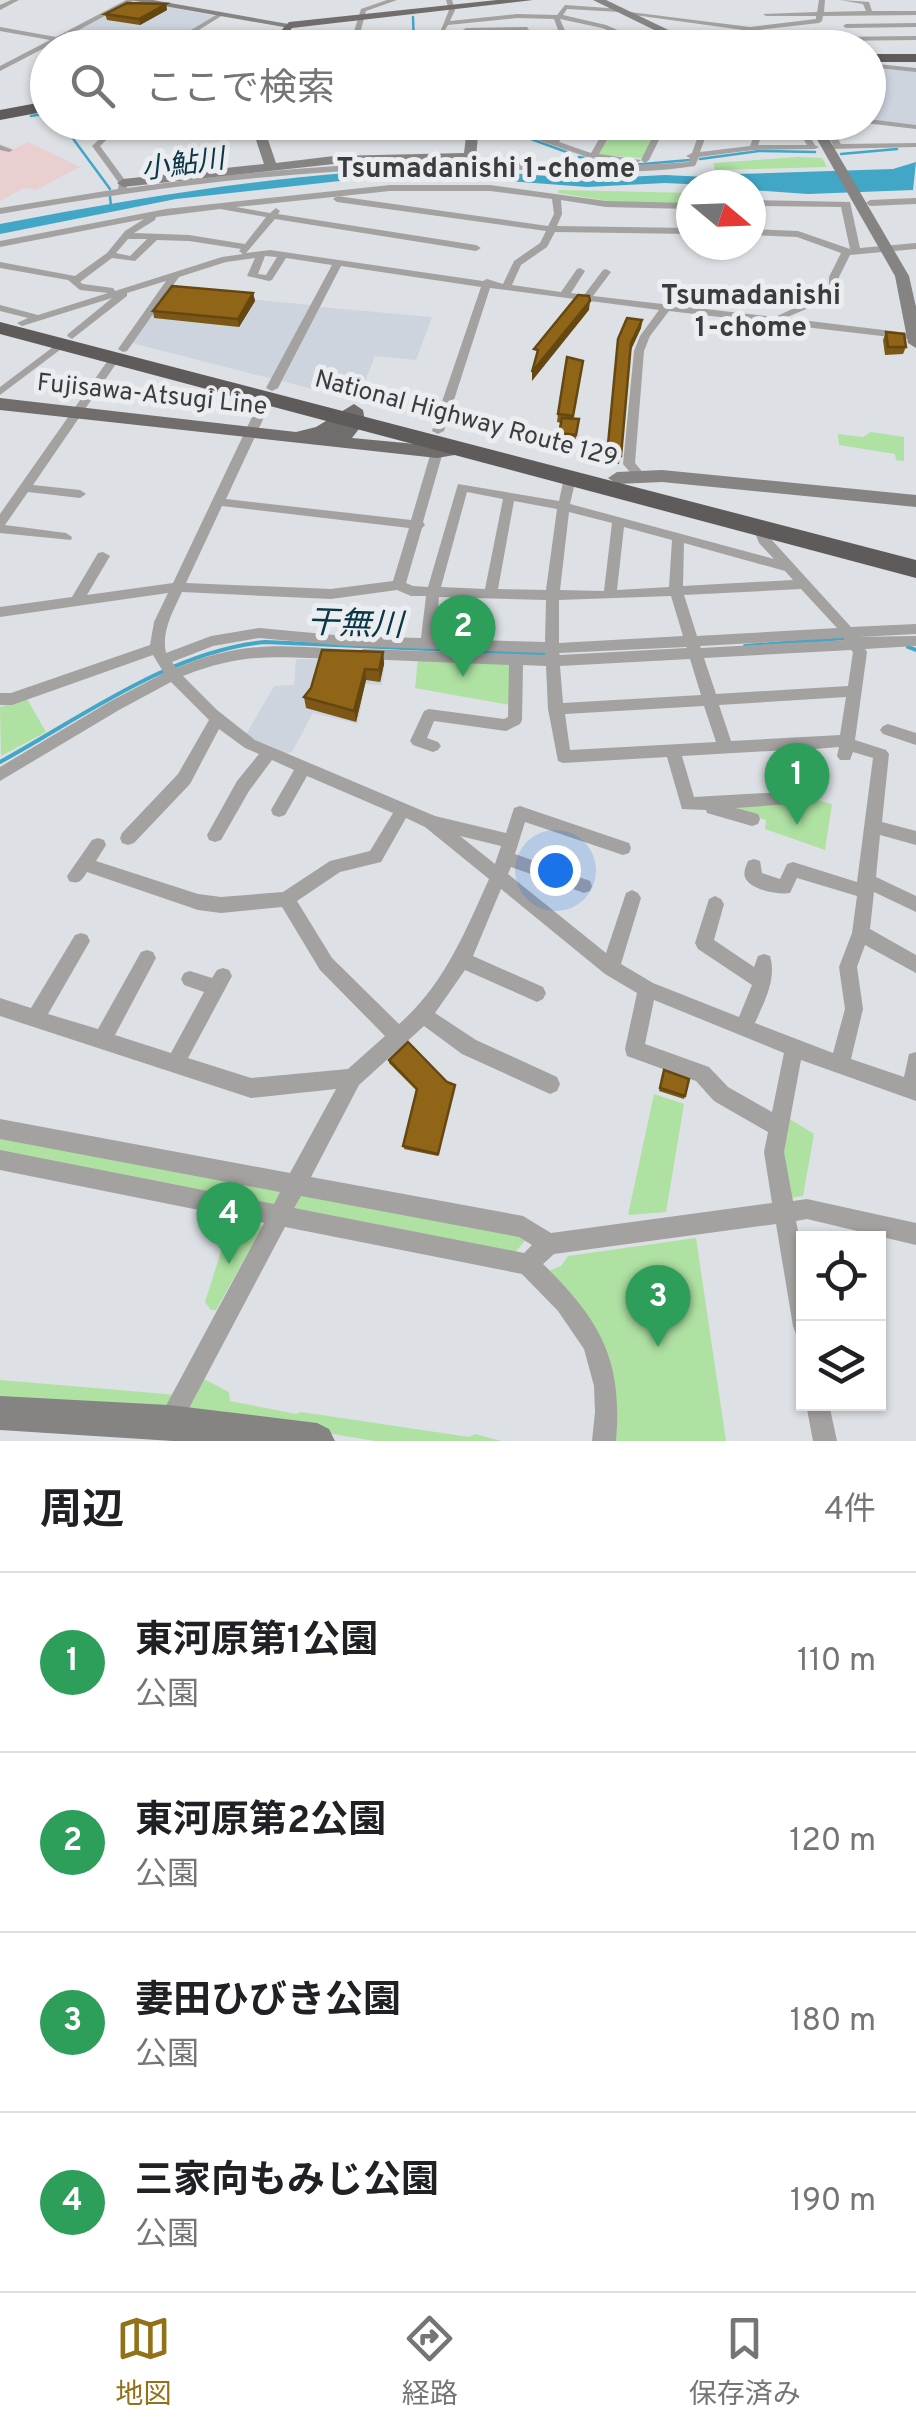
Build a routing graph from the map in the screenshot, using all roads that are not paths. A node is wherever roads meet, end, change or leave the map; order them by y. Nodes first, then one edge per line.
1 (16, 0) edge
2 (133, 0) edge
3 (394, 0) edge
4 (528, 0) edge
5 (598, 0) edge
6 (822, 0) edge
7 (843, 0) edge
8 (450, 5) edge
9 (0, 8) edge
10 (625, 12) junction
11 (221, 14) junction
12 (870, 14) junction
13 (916, 14) edge
14 (821, 15) junction
15 (849, 15) junction
16 (521, 16) junction
17 (559, 16) junction
18 (360, 19) junction
19 (916, 24) edge
20 (288, 25) junction
21 (846, 26) junction
22 (444, 27) junction
23 (0, 29) edge
24 (527, 29) joint
25 (612, 29) joint
26 (750, 29) junction
27 (75, 30) edge
28 (194, 30) edge
29 (284, 30) edge
30 (357, 30) edge
31 (442, 30) edge
32 (560, 30) joint
33 (664, 30) edge
34 (845, 30) edge
35 (30, 34) edge
36 (886, 38) edge
37 (916, 38) edge
38 (30, 53) edge
39 (916, 56) edge
40 (886, 58) edge
41 (886, 64) edge
42 (0, 69) edge
43 (916, 70) edge
44 (30, 111) edge
45 (0, 116) edge
46 (888, 124) joint
47 (916, 127) edge
48 (886, 138) edge
49 (102, 140) edge
50 (262, 140) edge
51 (472, 140) edge
52 (546, 140) edge
53 (556, 140) edge
54 (603, 140) edge
55 (655, 140) edge
56 (700, 140) edge
57 (755, 140) edge
58 (809, 140) edge
59 (827, 140) edge
60 (831, 140) edge
61 (886, 140) edge
62 (554, 143) junction
63 (885, 145) junction
64 (916, 145) edge
65 (752, 148) junction
66 (835, 151) junction
67 (694, 155) junction
68 (594, 156) junction
69 (574, 157) dead end
70 (646, 160) junction
71 (470, 161) junction
72 (271, 168) junction
73 (566, 170) junction
74 (94, 184) dead end
75 (123, 188) junction
76 (99, 196) junction
77 (556, 196) junction
78 (279, 200) junction
79 (916, 201) edge
80 (854, 202) junction
81 (766, 204) edge
82 (676, 206) edge
83 (224, 208) junction
84 (0, 211) edge
85 (676, 214) edge
86 (642, 216) dead end
87 (272, 218) junction
88 (218, 227) dead end
89 (552, 229) junction
90 (645, 230) junction
91 (676, 231) joint
92 (766, 233) edge
93 (129, 236) junction
94 (154, 238) junction
95 (204, 240) junction
96 (0, 244) edge
97 (916, 246) edge
98 (476, 248) dead end
99 (888, 250) junction
100 (244, 251) junction
101 (851, 252) junction
102 (262, 253) junction
103 (110, 255) junction
104 (283, 255) junction
105 (338, 262) junction
106 (0, 265) edge
107 (580, 271) dead end
108 (606, 272) dead end
109 (176, 273) junction
110 (909, 276) edge
111 (76, 280) junction
112 (487, 282) junction
113 (507, 286) junction
114 (120, 292) junction
115 (566, 294) junction
116 (588, 296) junction
117 (667, 306) junction
118 (776, 318) junction
119 (8, 321) edge
120 (916, 339) edge
121 (67, 340) junction
122 (119, 354) junction
123 (0, 392) edge
124 (270, 393) junction
125 (0, 404) edge
126 (78, 413) junction
127 (349, 416) junction
128 (250, 432) junction
129 (299, 437) junction
130 (325, 441) junction
131 (444, 444) junction
132 (628, 477) junction
133 (570, 478) junction
134 (24, 488) junction
135 (80, 494) dead end
136 (509, 496) junction
137 (916, 501) edge
138 (219, 502) junction
139 (562, 506) junction
140 (618, 522) junction
141 (419, 525) junction
142 (0, 526) edge
143 (759, 528) junction
144 (61, 534) dead end
145 (678, 538) junction
146 (103, 556) dead end
147 (916, 556) edge
148 (788, 566) junction
149 (916, 569) edge
150 (804, 584) junction
151 (399, 585) junction
152 (177, 587) junction
153 (676, 590) junction
154 (434, 592) junction
155 (491, 594) junction
156 (610, 594) junction
157 (551, 596) junction
158 (76, 602) junction
159 (0, 612) edge
160 (916, 629) edge
161 (852, 639) junction
162 (916, 641) edge
163 (428, 643) junction
164 (694, 648) junction
165 (553, 654) junction
166 (516, 660) junction
167 (166, 664) junction
168 (855, 692) junction
169 (0, 699) edge
170 (710, 700) junction
171 (555, 710) junction
172 (218, 718) junction
173 (888, 730) dead end
174 (916, 739) edge
175 (419, 742) dead end
176 (792, 744) junction
177 (846, 747) junction
178 (725, 748) junction
179 (672, 751) junction
180 (268, 754) junction
181 (303, 769) junction
182 (0, 775) edge
183 (699, 804) junction
184 (279, 810) dead end
185 (402, 812) junction
186 (752, 819) dead end
187 (431, 822) junction
188 (872, 826) junction
189 (215, 835) dead end
190 (128, 838) dead end
191 (916, 838) edge
192 (98, 844) dead end
193 (623, 848) dead end
194 (507, 849) junction
195 (751, 872) dead end
196 (497, 876) junction
197 (864, 885) junction
198 (573, 887) dead end
199 (632, 898) dead end
200 (286, 899) junction
201 (916, 904) edge
202 (709, 916) dead end
203 (861, 933) junction
204 (81, 941) dead end
205 (147, 958) dead end
206 (462, 960) junction
207 (916, 966) edge
208 (611, 968) junction
209 (190, 979) dead end
210 (529, 985) dead end
211 (647, 989) junction
212 (0, 1007) edge
213 (422, 1015) junction
214 (35, 1018) junction
215 (743, 1028) junction
216 (398, 1036) junction
217 (102, 1040) junction
218 (794, 1048) junction
219 (916, 1060) edge
220 (174, 1064) junction
221 (840, 1064) junction
222 (352, 1078) junction
223 (550, 1084) dead end
224 (914, 1090) edge
225 (776, 1126) junction
226 (0, 1130) edge
227 (118, 1152) junction
228 (0, 1160) edge
229 (105, 1180) junction
230 (295, 1185) junction
231 (782, 1212) junction
232 (280, 1213) junction
233 (916, 1234) edge
234 (550, 1244) junction
235 (527, 1264) junction
236 (803, 1321) edge
237 (819, 1411) edge
238 (0, 1413) edge
239 (169, 1423) junction
240 (316, 1441) edge
241 (604, 1441) edge
242 (824, 1441) edge

1 - 9 street
2 - 11 street
2 - 27 street
3 - 18 street
4 - 8 main road
5 - 10 street
6 - 14 street
7 - 12 street
8 - 18 main road
8 - 22 street
10 - 17 street
10 - 26 street
10 - 33 street
11 - 20 street
11 - 28 street
12 - 13 street
12 - 15 street
14 - 15 street
14 - 26 street
14 - 26 street
15 - 21 street
16 - 17 street
16 - 22 street
16 - 24 street
17 - 25 street
17 - 32 street
18 - 20 main road
18 - 30 street
19 - 21 street
20 - 29 main road
21 - 34 street
22 - 24 street
22 - 31 street
23 - 35 street
25 - 32 street
36 - 37 street
38 - 42 street
39 - 40 highway
41 - 43 street
44 - 45 highway
46 - 47 street
46 - 48 street
49 - 75 street
50 - 72 street
51 - 71 street
52 - 62 street
53 - 62 street
54 - 68 street
55 - 70 street
56 - 67 street
57 - 65 street
58 - 65 street
59 - 66 street
60 - 66 street
61 - 63 street
62 - 68 street
63 - 64 street
63 - 66 street
65 - 67 street
66 - 80 street
67 - 70 street
67 - 73 street
68 - 70 street
69 - 73 street
71 - 72 street
71 - 73 street
72 - 75 street
74 - 76 street
75 - 76 street
76 - 84 street
77 - 78 street
77 - 82 street
77 - 89 street
78 - 83 street
78 - 87 street
78 - 89 street
78 - 96 street
79 - 80 street
80 - 81 street
80 - 99 street
80 - 101 street
83 - 87 street
83 - 93 street
85 - 91 street
86 - 90 street
87 - 98 street
87 - 100 street
88 - 95 street
89 - 90 street
89 - 113 street
90 - 91 street
92 - 101 street
93 - 94 street
93 - 103 street
94 - 95 street
94 - 103 street
95 - 100 street
97 - 99 street
99 - 101 street
99 - 110 street
100 - 102 street
100 - 109 street
101 - 118 street
102 - 104 street
102 - 104 street
103 - 111 street
104 - 105 street
105 - 112 street
105 - 124 street
106 - 111 street
107 - 115 street
108 - 116 street
109 - 114 street
109 - 122 street
110 - 120 street
111 - 114 street
112 - 113 street
112 - 131 street
113 - 115 street
114 - 119 street
114 - 121 street
115 - 116 street
116 - 117 street
117 - 118 street
117 - 132 street
118 - 120 street
119 - 121 highway, National Highway Route 129
121 - 122 highway, National Highway Route 129
121 - 123 street
122 - 124 highway, National Highway Route 129
122 - 126 street
124 - 127 highway, National Highway Route 129
124 - 128 street
125 - 126 main road, Fujisawa-Atsugi Line
126 - 128 main road, Fujisawa-Atsugi Line
126 - 134 street
127 - 129 main road, Fujisawa-Atsugi Line
127 - 130 main road
127 - 131 highway, National Highway Route 129
128 - 129 main road, Fujisawa-Atsugi Line
128 - 138 street
129 - 130 main road, Fujisawa-Atsugi Line
130 - 131 main road, Fujisawa-Atsugi Line
131 - 132 highway, National Highway Route 129
131 - 133 highway, National Highway Route 129
131 - 141 street
132 - 137 street
132 - 147 highway, National Highway Route 129
133 - 139 street
133 - 143 highway, National Highway Route 129
134 - 135 street
134 - 142 street
136 - 139 street
136 - 154 street
136 - 155 street
138 - 141 street
138 - 152 street
139 - 140 street
139 - 157 street
140 - 145 street
140 - 156 street
141 - 151 street
142 - 144 street
143 - 148 street
143 - 149 highway, National Highway Route 129
145 - 148 street
145 - 153 street
146 - 158 street
148 - 150 street
150 - 153 street
150 - 161 street
151 - 152 street
151 - 154 street
152 - 158 street
152 - 167 street
153 - 156 street
153 - 164 street
154 - 155 street
154 - 163 street
155 - 157 street
156 - 157 street
157 - 165 street
158 - 159 street
160 - 161 street
161 - 162 street
161 - 164 street
161 - 168 street
163 - 165 street
163 - 167 street
164 - 165 street
164 - 170 street
165 - 166 street
165 - 171 street
166 - 167 street
166 - 175 street
167 - 169 street
167 - 172 street
167 - 182 street
168 - 170 street
168 - 177 street
170 - 171 street
170 - 178 street
171 - 179 street
172 - 180 street
172 - 190 street
173 - 174 street
176 - 177 street
176 - 178 street
176 - 183 street
177 - 188 street
178 - 179 street
179 - 183 street
180 - 181 street
180 - 189 street
181 - 184 street
181 - 185 street
183 - 186 street
185 - 187 street
185 - 200 street
187 - 194 street
187 - 196 street
188 - 191 street
188 - 197 street
192 - 200 street
193 - 194 street
194 - 196 street
194 - 198 street
195 - 197 street
196 - 206 street
196 - 208 street
197 - 201 street
197 - 203 street
199 - 208 street
200 - 216 street
202 - 215 street
203 - 207 street
203 - 221 street
204 - 214 street
205 - 217 street
206 - 210 street
206 - 213 street
208 - 211 street
209 - 220 street
211 - 215 street
211 - 225 street
212 - 214 street
213 - 216 street
213 - 223 street
214 - 217 street
215 - 218 street
216 - 222 street
217 - 220 street
218 - 221 street
218 - 225 street
219 - 224 street
220 - 222 street
221 - 224 street
222 - 230 street
225 - 231 street
226 - 227 street
227 - 229 street
227 - 230 street
228 - 229 street
229 - 232 street
230 - 232 street
230 - 234 street
231 - 233 street
231 - 234 street
231 - 236 street
232 - 235 street
232 - 239 street
234 - 235 street
235 - 241 street
237 - 242 street
238 - 239 street
239 - 240 street

